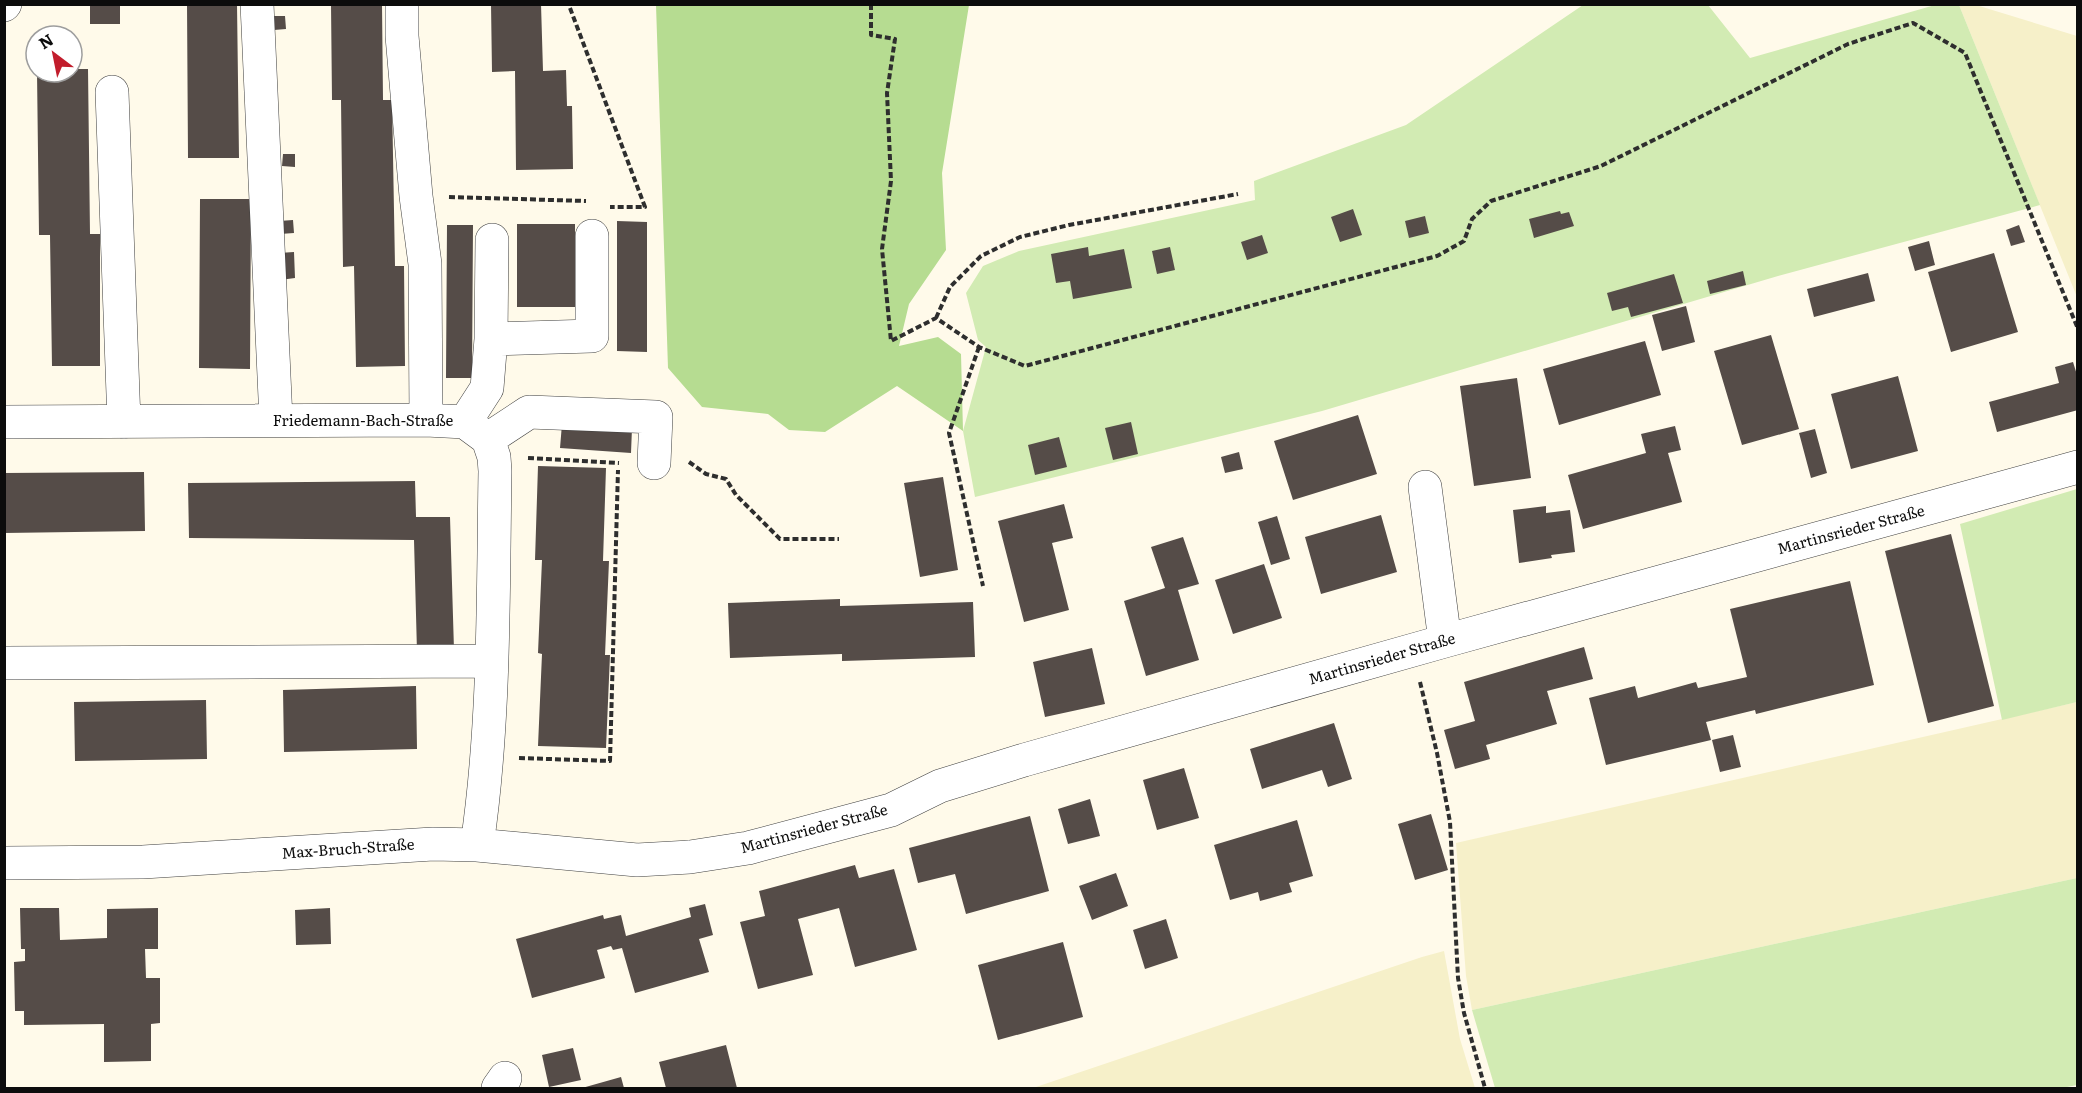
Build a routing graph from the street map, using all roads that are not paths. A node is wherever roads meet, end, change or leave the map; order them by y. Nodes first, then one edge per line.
1 (257, 4) edge
2 (402, 4) edge
3 (112, 92) dead end
4 (598, 221) road end
5 (492, 240) dead end
6 (491, 339) junction
7 (276, 420) junction
8 (426, 420) junction
9 (4, 422) edge
10 (124, 422) junction
11 (482, 439) junction
12 (654, 450) road end
13 (2078, 467) edge
14 (1425, 486) dead end
15 (1445, 641) junction
16 (491, 661) junction
17 (4, 663) edge
18 (477, 845) junction
19 (690, 857) joint
20 (4, 863) edge

1 - 7 street
2 - 8 street
3 - 10 street
4 - 6 street
5 - 6 street
6 - 11 street
7 - 8 street, Friedemann-Bach-Straße
7 - 10 street, Friedemann-Bach-Straße
8 - 11 street, Friedemann-Bach-Straße
9 - 10 street, Friedemann-Bach-Straße
11 - 12 street
11 - 16 street
13 - 15 street, Martinsrieder Straße
14 - 15 street
15 - 19 street, Martinsrieder Straße
16 - 17 street
16 - 18 street
18 - 19 street, Max-Bruch-Straße
18 - 20 street, Max-Bruch-Straße

